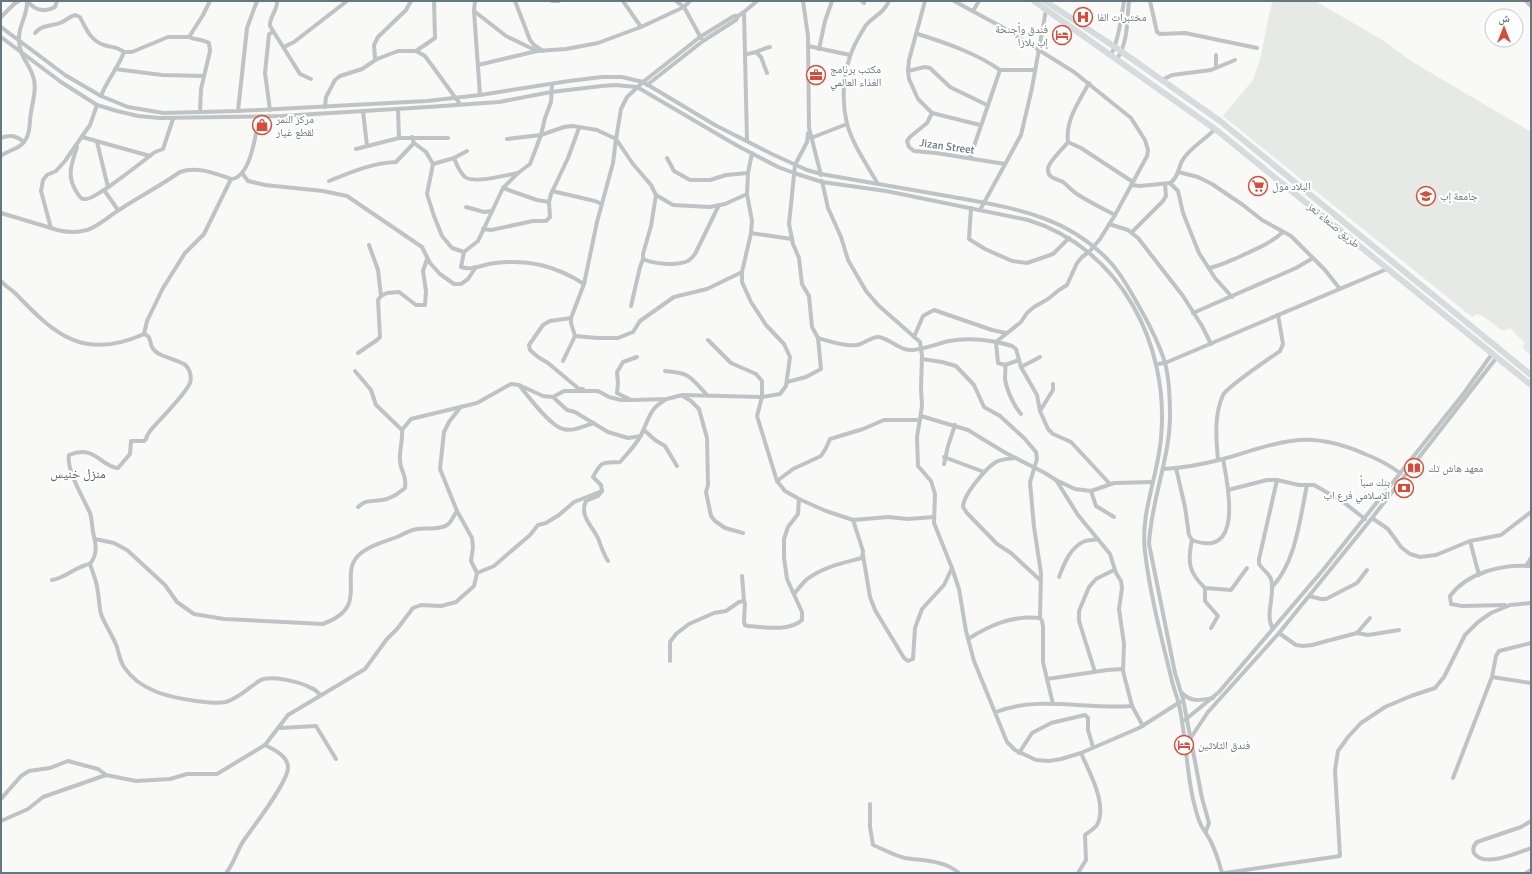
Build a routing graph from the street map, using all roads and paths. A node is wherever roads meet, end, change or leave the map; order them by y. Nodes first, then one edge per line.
1 (19, 1) edge
2 (27, 1) edge
3 (57, 1) edge
4 (210, 1) edge
5 (257, 1) edge
6 (277, 1) edge
7 (348, 1) edge
8 (411, 1) edge
9 (434, 1) edge
10 (475, 1) edge
11 (515, 1) edge
12 (552, 1) edge
13 (559, 1) edge
14 (623, 1) edge
15 (676, 1) edge
16 (690, 1) edge
17 (803, 1) edge
18 (832, 1) edge
19 (889, 1) edge
20 (926, 1) edge
21 (954, 1) edge
22 (979, 1) edge
23 (1034, 1) edge
24 (1045, 1) edge
25 (1124, 1) edge
26 (1129, 1) edge
27 (1150, 1) edge
28 (1526, 1) edge
29 (753, 2) edge
30 (343, 3) edge
31 (1531, 6) edge
32 (684, 7) junction
33 (1046, 10) junction
34 (474, 11) junction
35 (973, 11) junction
36 (744, 12) junction
37 (1, 17) edge
38 (1, 27) edge
39 (640, 27) junction
40 (273, 32) junction
41 (35, 33) dead end
42 (918, 34) junction
43 (1, 37) edge
44 (189, 37) junction
45 (701, 39) junction
46 (18, 40) junction
47 (808, 46) junction
48 (284, 47) junction
49 (1115, 47) junction
50 (770, 48) dead end
51 (1257, 48) dead end
52 (819, 49) junction
53 (1039, 49) junction
54 (20, 50) junction
55 (416, 51) junction
56 (537, 51) junction
57 (543, 51) junction
58 (124, 52) junction
59 (1122, 52) junction
60 (757, 53) junction
61 (745, 54) junction
62 (1111, 54) junction
63 (850, 55) junction
64 (1216, 55) dead end
65 (377, 59) junction
66 (1117, 59) junction
67 (1235, 60) dead end
68 (478, 65) junction
69 (1216, 67) junction
70 (115, 69) junction
71 (1000, 70) junction
72 (1035, 70) junction
73 (908, 71) junction
74 (767, 73) dead end
75 (204, 76) junction
76 (312, 79) dead end
77 (1162, 80) junction
78 (1089, 83) junction
79 (552, 84) junction
80 (645, 84) junction
81 (637, 87) junction
82 (551, 92) junction
83 (480, 95) junction
84 (101, 96) junction
85 (456, 97) junction
86 (460, 104) junction
87 (97, 105) junction
88 (988, 105) junction
89 (325, 107) junction
90 (282, 109) junction
91 (398, 109) junction
92 (270, 110) junction
93 (238, 111) junction
94 (363, 111) junction
95 (200, 112) junction
96 (932, 113) junction
97 (260, 116) junction
98 (282, 116) junction
99 (173, 119) junction
100 (847, 124) junction
101 (980, 125) junction
102 (580, 128) junction
103 (809, 128) junction
104 (1215, 128) junction
105 (541, 135) junction
106 (1, 138) edge
107 (399, 138) junction
108 (412, 138) junction
109 (448, 138) dead end
110 (811, 138) junction
111 (507, 139) dead end
112 (616, 139) junction
113 (80, 140) junction
114 (747, 141) junction
115 (24, 142) junction
116 (97, 142) junction
117 (1068, 142) junction
118 (414, 143) junction
119 (368, 146) junction
120 (356, 149) dead end
121 (467, 151) dead end
122 (752, 153) junction
123 (1, 156) edge
124 (150, 156) junction
125 (454, 158) junction
126 (668, 158) dead end
127 (970, 158) junction
128 (433, 164) junction
129 (1005, 164) junction
130 (795, 165) junction
131 (1178, 172) junction
132 (242, 173) junction
133 (518, 173) junction
134 (748, 173) junction
135 (794, 173) junction
136 (821, 174) junction
137 (231, 179) junction
138 (329, 181) dead end
139 (822, 182) junction
140 (1132, 183) junction
141 (1170, 183) junction
142 (878, 184) junction
143 (1165, 184) junction
144 (106, 188) junction
145 (503, 188) junction
146 (552, 191) junction
147 (747, 194) junction
148 (656, 195) junction
149 (549, 202) junction
150 (985, 203) junction
151 (602, 204) junction
152 (719, 205) junction
153 (466, 207) dead end
154 (971, 208) junction
155 (118, 210) junction
156 (980, 210) junction
157 (492, 212) junction
158 (1, 213) edge
159 (1115, 215) junction
160 (1109, 224) junction
161 (51, 228) junction
162 (483, 229) junction
163 (752, 232) junction
164 (1132, 232) junction
165 (1283, 232) junction
166 (1069, 238) junction
167 (792, 239) junction
168 (369, 245) dead end
169 (1093, 247) junction
170 (464, 252) junction
171 (1089, 252) junction
172 (1313, 258) junction
173 (427, 259) junction
174 (643, 259) junction
175 (476, 267) junction
176 (1209, 268) junction
177 (1387, 269) junction
178 (742, 272) junction
179 (1, 281) edge
180 (584, 284) junction
181 (1340, 289) junction
182 (380, 296) junction
183 (1232, 297) junction
184 (631, 306) dead end
185 (1193, 313) junction
186 (1278, 315) junction
187 (571, 318) junction
188 (1006, 333) junction
189 (144, 334) junction
190 (575, 336) junction
191 (914, 337) junction
192 (818, 338) junction
193 (708, 340) dead end
194 (996, 342) junction
195 (1211, 344) junction
196 (922, 348) junction
197 (358, 353) dead end
198 (1495, 356) junction
199 (637, 357) dead end
200 (1040, 357) dead end
201 (922, 359) junction
202 (1019, 360) junction
203 (563, 361) dead end
204 (1165, 363) junction
205 (1157, 364) junction
206 (1005, 366) junction
207 (1518, 366) junction
208 (1021, 367) junction
209 (356, 371) dead end
210 (664, 371) dead end
211 (1513, 371) junction
212 (1531, 375) edge
213 (786, 382) junction
214 (519, 384) junction
215 (1053, 384) dead end
216 (1531, 385) edge
217 (591, 391) junction
218 (682, 395) junction
219 (707, 395) junction
220 (553, 397) junction
221 (762, 397) junction
222 (667, 399) junction
223 (633, 400) junction
224 (459, 409) junction
225 (1040, 412) junction
226 (1021, 414) dead end
227 (920, 418) junction
228 (594, 423) junction
229 (955, 425) junction
230 (402, 430) junction
231 (644, 430) junction
232 (641, 436) junction
233 (944, 457) junction
234 (1014, 458) junction
235 (1223, 459) junction
236 (1218, 460) junction
237 (944, 464) dead end
238 (677, 466) dead end
239 (1034, 467) junction
240 (1176, 468) junction
241 (1163, 469) junction
242 (984, 472) junction
243 (1400, 473) junction
244 (1056, 480) junction
245 (1277, 480) junction
246 (777, 481) junction
247 (1153, 482) junction
248 (1110, 484) junction
249 (1307, 485) junction
250 (1228, 490) junction
251 (602, 491) junction
252 (1091, 491) junction
253 (799, 499) junction
254 (358, 508) dead end
255 (457, 511) junction
256 (1531, 512) edge
257 (934, 517) junction
258 (1114, 517) dead end
259 (1372, 518) junction
260 (1365, 519) junction
261 (853, 520) junction
262 (743, 533) dead end
263 (95, 539) junction
264 (1098, 539) junction
265 (1192, 540) junction
266 (1470, 541) junction
267 (863, 555) junction
268 (1531, 558) edge
269 (608, 560) dead end
270 (90, 564) junction
271 (1526, 566) junction
272 (1531, 566) edge
273 (952, 568) junction
274 (1247, 568) dead end
275 (1114, 570) junction
276 (1367, 570) dead end
277 (477, 573) junction
278 (1479, 575) junction
279 (742, 576) dead end
280 (1059, 578) dead end
281 (52, 580) dead end
282 (1040, 580) junction
283 (1272, 587) junction
284 (1205, 588) junction
285 (794, 594) junction
286 (1309, 596) junction
287 (744, 601) junction
288 (1531, 603) edge
289 (1510, 605) junction
290 (1040, 618) junction
291 (1370, 618) dead end
292 (1211, 628) dead end
293 (1273, 630) junction
294 (1400, 630) dead end
295 (1279, 633) junction
296 (1357, 633) junction
297 (968, 639) junction
298 (1531, 643) edge
299 (670, 661) dead end
300 (1123, 669) junction
301 (1095, 672) junction
302 (1492, 677) junction
303 (1047, 679) junction
304 (1531, 683) edge
305 (1181, 692) junction
306 (321, 695) junction
307 (1213, 698) junction
308 (1183, 699) junction
309 (1053, 704) junction
310 (1179, 704) junction
311 (1132, 706) junction
312 (996, 712) junction
313 (1184, 721) junction
314 (1143, 726) junction
315 (280, 728) junction
316 (1190, 738) junction
317 (1185, 744) junction
318 (265, 745) junction
319 (1093, 747) junction
320 (1081, 752) junction
321 (1019, 753) junction
322 (336, 759) dead end
323 (106, 775) junction
324 (1453, 778) dead end
325 (1, 799) edge
326 (870, 804) dead end
327 (1, 821) edge
328 (1531, 821) edge
329 (1206, 831) junction
330 (1531, 848) edge
331 (1531, 870) edge
332 (1256, 871) edge
333 (226, 873) edge
334 (959, 873) edge
335 (1078, 873) edge
336 (1224, 873) edge
337 (1526, 873) edge

1 - 37 street
2 - 3 street
2 - 46 street
4 - 44 street
5 - 93 street
6 - 40 street
7 - 30 street
8 - 65 street
9 - 55 street
10 - 34 street
11 - 57 street
12 - 13 street
14 - 39 street
15 - 32 street
16 - 32 street
17 - 47 street
18 - 52 street
19 - 63 street
20 - 42 street
21 - 35 street
22 - 35 street
23 - 33 highway, طريق صنعاء تعز
24 - 49 highway, طريق صنعاء تعز
25 - 49 street
26 - 59 street
27 - 51 street
28 - 31 street
29 - 36 street
30 - 48 street
32 - 39 street
32 - 45 street
33 - 53 street
33 - 62 highway, طريق صنعاء تعز
34 - 56 street
34 - 68 street
35 - 53 street
36 - 45 street
36 - 61 street
38 - 46 street
39 - 57 street
40 - 48 street
40 - 92 street
41 - 58 street
42 - 71 street
42 - 73 street
43 - 54 street
44 - 58 street
44 - 75 street
45 - 80 street
46 - 54 street
46 - 84 street
47 - 52 street
47 - 103 street
48 - 76 street
49 - 59 highway, طريق صنعاء تعز
49 - 62 street
50 - 60 street
52 - 63 street
53 - 72 street
53 - 78 street
54 - 87 street
54 - 115 street
55 - 65 street
55 - 85 street
56 - 57 street
56 - 68 street
58 - 70 street
59 - 66 street
59 - 77 highway, طريق صنعاء تعز
60 - 61 street
60 - 74 street
61 - 114 street
62 - 66 highway, طريق صنعاء تعز
63 - 100 street
64 - 69 street
65 - 89 street
66 - 104 highway, طريق صنعاء تعز
67 - 69 street
68 - 83 street
69 - 77 street
70 - 75 street
70 - 84 street
71 - 72 street
71 - 88 street
72 - 129 street
73 - 88 street
73 - 96 street
75 - 95 street
77 - 207 highway, طريق صنعاء تعز
78 - 117 street
78 - 140 street
79 - 80 street
79 - 82 street
79 - 83 street
80 - 81 street
80 - 114 street
81 - 82 street
81 - 112 street
81 - 122 street
82 - 86 street
82 - 105 street
83 - 85 street
84 - 95 street
85 - 86 street
85 - 89 street
86 - 91 street
87 - 99 street
87 - 113 street
88 - 101 street
89 - 90 street
90 - 92 street
90 - 98 street
91 - 94 street
91 - 107 street
92 - 93 street
93 - 95 street
94 - 98 street
94 - 119 street
96 - 101 street
96 - 127 street, Jizan Street
97 - 98 street
97 - 99 street
97 - 132 street
99 - 124 street
100 - 110 street
100 - 142 street
101 - 127 street
102 - 105 street
102 - 112 street
102 - 146 street
103 - 110 street
103 - 130 street
104 - 131 street
104 - 177 highway, طريق صنعاء تعز
105 - 111 street
105 - 133 street
106 - 115 street
107 - 108 street
107 - 119 street
108 - 109 street
108 - 118 street
110 - 136 street
112 - 148 street
112 - 151 street
113 - 116 street
113 - 144 street
113 - 161 street
114 - 130 street
115 - 123 street
116 - 124 street
116 - 144 street
117 - 140 street
117 - 159 street
118 - 128 street
118 - 138 street
119 - 120 street
121 - 125 street
122 - 134 street
122 - 135 street
124 - 144 street
125 - 128 street
125 - 133 street
126 - 134 street
127 - 129 street, Jizan Street
128 - 170 street
129 - 150 street
130 - 135 street
130 - 136 street
131 - 141 street
131 - 165 street
132 - 137 street
132 - 173 street
133 - 145 street
134 - 147 street
135 - 139 street
135 - 167 street
136 - 139 street
136 - 142 street
137 - 155 street
137 - 189 street
139 - 154 street
139 - 191 street
140 - 143 street
140 - 159 street
141 - 143 street
141 - 176 street
142 - 150 street
143 - 164 street
144 - 155 street
145 - 149 street
145 - 157 street
146 - 149 street
146 - 151 street
147 - 152 street
147 - 163 street
148 - 152 street
148 - 174 street
149 - 162 street
150 - 156 street
150 - 169 street
151 - 180 street
152 - 174 street
153 - 157 street
154 - 156 street
154 - 166 street
155 - 161 street
156 - 166 street
157 - 162 street
158 - 161 street
159 - 160 street
160 - 164 street
160 - 169 street
162 - 170 street
163 - 167 street
163 - 178 street
164 - 185 street
165 - 172 street
165 - 176 street
166 - 171 street
167 - 192 street
168 - 182 street
169 - 171 street
169 - 204 street
170 - 175 street
171 - 188 street
171 - 205 street
172 - 181 street
172 - 183 street
173 - 175 street
173 - 182 street
174 - 184 street
175 - 180 street
176 - 183 street
177 - 181 street
177 - 198 highway, طريق صنعاء تعز
178 - 190 street
178 - 213 street
179 - 189 street
180 - 187 street
181 - 186 street
182 - 197 street
183 - 185 street
185 - 195 street
186 - 195 street
186 - 236 street
187 - 190 street
187 - 217 street
188 - 191 street
188 - 194 street
189 - 263 street
190 - 203 street
191 - 196 street
192 - 196 street
192 - 213 street
193 - 221 street
194 - 196 street
194 - 202 street
194 - 206 street
195 - 204 street
196 - 201 street
198 - 211 highway, طريق صنعاء تعز
198 - 243 street
198 - 259 street
199 - 223 street
200 - 208 street
201 - 227 street
201 - 239 street
202 - 206 street
202 - 208 street
204 - 205 street
204 - 241 street
205 - 247 street
206 - 226 street
207 - 211 highway
207 - 212 highway, طريق صنعاء تعز
208 - 225 street
209 - 230 street
210 - 219 street
211 - 216 highway, طريق صنعاء تعز
213 - 221 street
214 - 220 street
214 - 224 street
214 - 228 street
215 - 225 street
217 - 220 street
217 - 223 street
218 - 219 street
218 - 222 street
218 - 262 street
219 - 221 street
220 - 228 street
221 - 246 street
222 - 223 street
222 - 231 street
224 - 230 street
224 - 255 street
225 - 248 street
227 - 229 street
227 - 246 street
227 - 257 street
228 - 232 street
229 - 233 street
229 - 234 street
230 - 254 street
231 - 232 street
231 - 238 street
232 - 251 street
233 - 237 street
233 - 242 street
234 - 239 street
234 - 242 street
235 - 236 street
235 - 243 street
235 - 250 street
236 - 240 street
239 - 244 street
239 - 282 street
240 - 241 street
240 - 265 street
241 - 305 street
242 - 282 street
243 - 260 street
244 - 252 street
244 - 264 street
245 - 249 street
245 - 250 street
245 - 283 street
246 - 253 street
247 - 248 street
247 - 310 street
248 - 252 street
249 - 260 street
249 - 283 street
250 - 265 street
251 - 269 street
251 - 277 street
252 - 258 street
253 - 261 street
253 - 285 street
255 - 263 street
255 - 277 street
256 - 266 street
257 - 261 street
257 - 273 street
259 - 266 street
259 - 286 street
260 - 293 street
261 - 267 street
263 - 270 street
264 - 275 street
264 - 280 street
265 - 284 street
266 - 278 street
267 - 273 street
267 - 285 street
268 - 271 street
270 - 281 street
270 - 306 street
271 - 272 street
271 - 278 street
273 - 297 street
274 - 284 street
275 - 300 street
275 - 301 street
276 - 286 street
277 - 306 street
278 - 289 street
279 - 287 street
282 - 290 street
283 - 293 street
284 - 292 street
285 - 287 street
286 - 295 street
287 - 299 street
288 - 289 street
289 - 332 street
290 - 297 street
290 - 303 street
291 - 296 street
293 - 307 street
294 - 296 street
295 - 296 street
295 - 316 street
297 - 312 street
298 - 302 street
300 - 301 street
300 - 311 street
301 - 303 street
302 - 304 street
302 - 324 street
303 - 309 street
305 - 307 street
305 - 308 street
306 - 315 street
307 - 313 street
308 - 310 street
308 - 313 street
309 - 311 street
309 - 312 street
310 - 313 street
310 - 314 street
311 - 314 street
312 - 321 street
313 - 316 street
313 - 317 street
314 - 319 street
315 - 318 street
315 - 322 street
316 - 317 street
316 - 329 street
317 - 329 street
318 - 323 street
318 - 333 street
319 - 320 street
319 - 321 street
320 - 321 street
320 - 335 street
323 - 325 street
323 - 327 street
326 - 334 street
328 - 330 street
329 - 336 street
331 - 337 street
332 - 336 street

